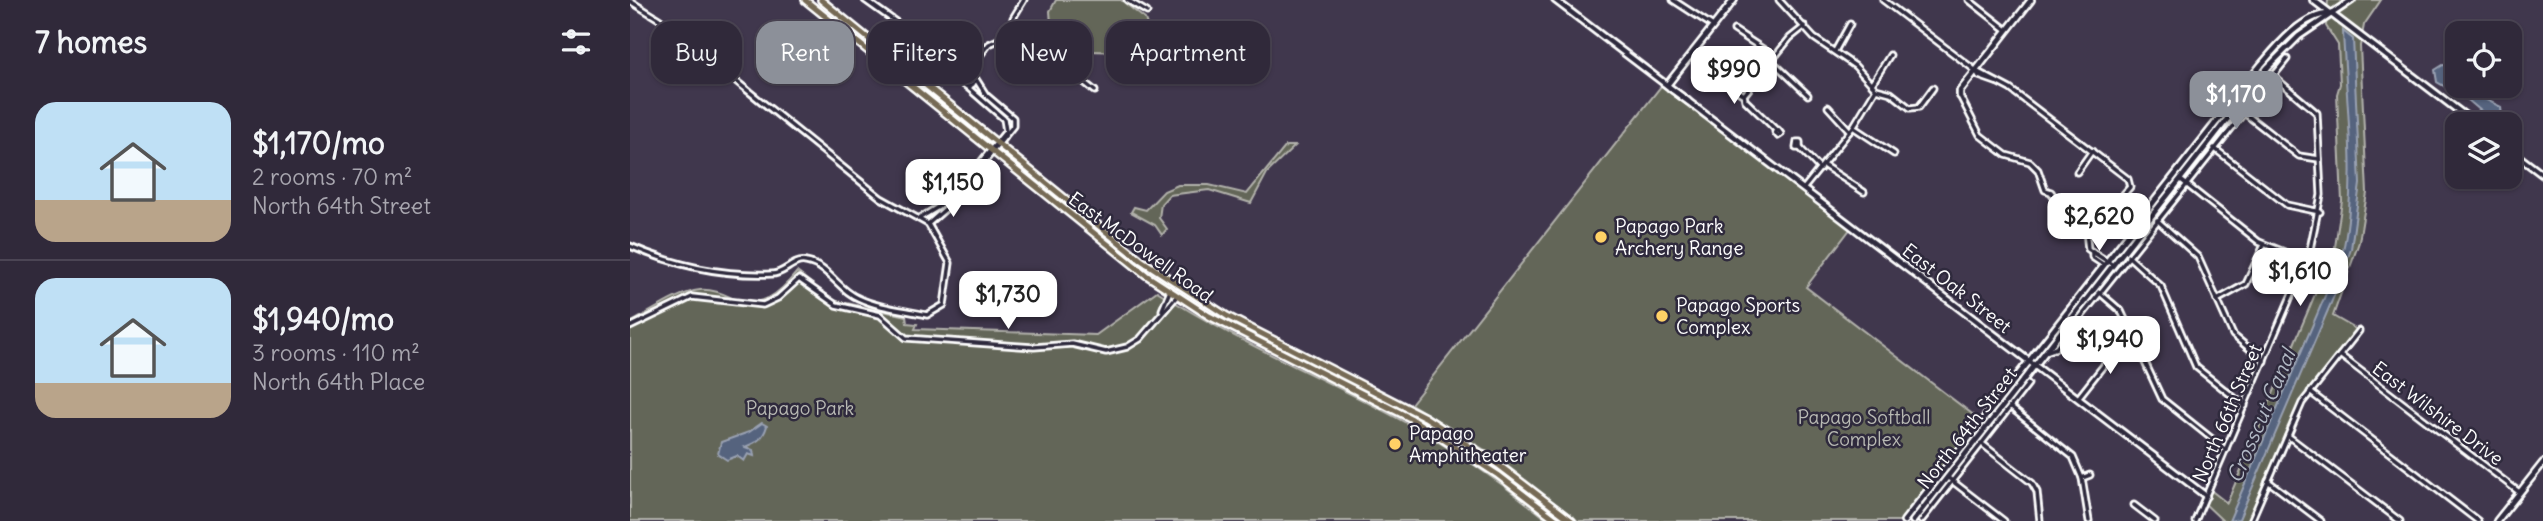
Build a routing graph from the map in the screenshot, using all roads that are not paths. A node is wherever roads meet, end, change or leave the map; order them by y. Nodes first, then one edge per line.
1 (805, 0) edge
2 (821, 0) edge
3 (865, 0) edge
4 (1024, 0) edge
5 (1127, 0) edge
6 (1555, 0) edge
7 (1673, 0) edge
8 (1734, 0) edge
9 (1779, 0) edge
10 (1883, 0) edge
11 (1969, 0) edge
12 (2031, 0) edge
13 (2313, 0) edge
14 (2351, 0) edge
15 (630, 1) edge
16 (1147, 12) dead end
17 (2331, 14) junction
18 (894, 21) edge
19 (1013, 21) edge
20 (1850, 24) dead end
21 (1713, 26) junction
22 (1805, 26) junction
23 (1734, 30) dead end
24 (2007, 30) junction
25 (996, 38) edge
26 (1835, 51) junction
27 (982, 52) edge
28 (1890, 55) dead end
29 (1773, 59) junction
30 (2287, 59) dead end
31 (1703, 68) dead end
32 (1976, 71) junction
33 (2272, 75) junction
34 (964, 84) edge
35 (979, 84) edge
36 (1086, 84) edge
37 (1872, 84) junction
38 (1667, 85) junction
39 (1933, 88) dead end
40 (1876, 89) junction
41 (1095, 91) dead end
42 (1744, 95) junction
43 (1808, 95) dead end
44 (1960, 96) joint
45 (1828, 107) dead end
46 (2243, 111) junction
47 (2460, 112) edge
48 (1852, 129) junction
49 (1776, 130) dead end
50 (997, 146) junction
51 (1800, 148) dead end
52 (2214, 148) junction
53 (2093, 150) junction
54 (991, 152) junction
55 (1894, 154) dead end
56 (2320, 159) junction
57 (2522, 159) edge
58 (1821, 167) junction
59 (2077, 172) dead end
60 (2543, 176) edge
61 (2178, 179) junction
62 (2187, 186) junction
63 (1804, 188) junction
64 (1864, 192) dead end
65 (2115, 204) dead end
66 (2320, 212) junction
67 (920, 218) junction
68 (2157, 220) junction
69 (928, 224) junction
70 (2264, 245) junction
71 (630, 246) edge
72 (2128, 256) junction
73 (2307, 261) junction
74 (2109, 266) junction
75 (1170, 291) junction
76 (2099, 292) junction
77 (1177, 296) junction
78 (2217, 300) junction
79 (1162, 310) junction
80 (1225, 315) junction
81 (630, 327) edge
82 (2359, 331) dead end
83 (2138, 348) junction
84 (2044, 353) junction
85 (2340, 355) junction
86 (2264, 361) junction
87 (2031, 363) junction
88 (2028, 384) dead end
89 (2310, 392) junction
90 (2078, 398) junction
91 (2245, 406) junction
92 (2010, 407) junction
93 (2288, 436) junction
94 (1981, 443) junction
95 (2226, 450) junction
96 (2543, 464) edge
97 (1942, 473) junction
98 (2090, 475) dead end
99 (1947, 477) junction
100 (2082, 478) junction
101 (2268, 481) junction
102 (1954, 482) junction
103 (2519, 493) junction
104 (2206, 496) junction
105 (2134, 505) dead end
106 (1924, 520) edge
107 (1558, 521) edge
108 (1572, 521) edge
109 (1904, 521) edge
110 (1913, 521) edge
111 (2004, 521) edge
112 (2040, 521) edge
113 (2089, 521) edge
114 (2155, 521) edge
115 (2195, 521) edge
116 (2251, 521) edge
117 (2321, 521) edge
118 (2399, 521) edge
119 (2478, 521) edge
120 (2497, 521) edge

1 - 54 main road, East McDowell Road
2 - 50 main road, East McDowell Road
3 - 18 street
4 - 19 street
5 - 16 street
6 - 38 main road, East Oak Street
7 - 21 street
8 - 21 main road
9 - 22 street
10 - 32 street
11 - 24 street
12 - 24 main road
13 - 17 main road
14 - 17 main road, North 64th Street
15 - 67 street
17 - 47 main road
17 - 61 main road, North 64th Street
20 - 26 street
21 - 38 main road
22 - 26 street
22 - 29 street
23 - 29 street
24 - 32 main road
25 - 27 street
26 - 37 street
28 - 37 street
29 - 42 street
29 - 43 street
30 - 33 street, North 64th Street
31 - 42 street
32 - 44 main road
32 - 53 street
33 - 46 street, North 64th Street
33 - 56 street, North 66th Street
34 - 50 street
35 - 50 street
36 - 41 street
37 - 40 street
38 - 63 main road, East Oak Street
39 - 40 street
40 - 48 street
42 - 49 street
44 - 74 street
45 - 48 street
46 - 52 street, North 64th Street
46 - 56 street
48 - 55 street
48 - 58 street
50 - 54 street
50 - 80 main road, East McDowell Road
51 - 58 street
52 - 62 street, North 64th Street
52 - 66 street
53 - 59 street
53 - 65 street
54 - 67 street
54 - 69 street
54 - 75 main road, East McDowell Road
56 - 66 street, North 66th Street
57 - 60 main road
58 - 63 street
58 - 64 street
61 - 62 street
61 - 74 main road, North 64th Street
62 - 68 street, North 64th Street
62 - 70 street
63 - 87 main road, East Oak Street
66 - 73 street, North 66th Street
67 - 69 street
68 - 72 street, North 64th Street
68 - 78 street
69 - 71 street
70 - 73 street
70 - 78 street
72 - 76 street, North 64th Street
72 - 91 street
73 - 86 street, North 66th Street
74 - 84 main road, North 64th Street
74 - 87 main road, North 64th Street
75 - 77 main road, East McDowell Road
75 - 79 street
75 - 80 main road
76 - 83 street
76 - 84 street, North 64th Street
77 - 79 street
77 - 107 main road, East McDowell Road
78 - 86 street
79 - 81 street
80 - 108 main road, East McDowell Road
82 - 85 street
83 - 90 street
83 - 95 street
84 - 87 main road, North 64th Street
85 - 89 street
85 - 103 street, East Wilshire Drive
86 - 91 street, North 66th Street
87 - 90 main road, East Oak Street
87 - 97 main road, North 64th Street
87 - 99 main road, North 64th Street
88 - 92 street, North 64th Street
89 - 93 street
89 - 119 street
90 - 104 main road, East Oak Street
91 - 95 street, North 66th Street
92 - 94 street, North 64th Street
92 - 100 street
93 - 101 street
93 - 118 street
94 - 102 street, North 64th Street
94 - 112 street
95 - 104 street, North 66th Street
96 - 103 main road
97 - 99 street
97 - 109 main road, North 64th Street
98 - 100 street
99 - 102 street
99 - 110 main road, North 64th Street
100 - 113 street
101 - 116 street
101 - 117 street
102 - 106 street, North 64th Street
102 - 111 street
103 - 120 main road
104 - 115 street, North 66th Street
105 - 114 street

